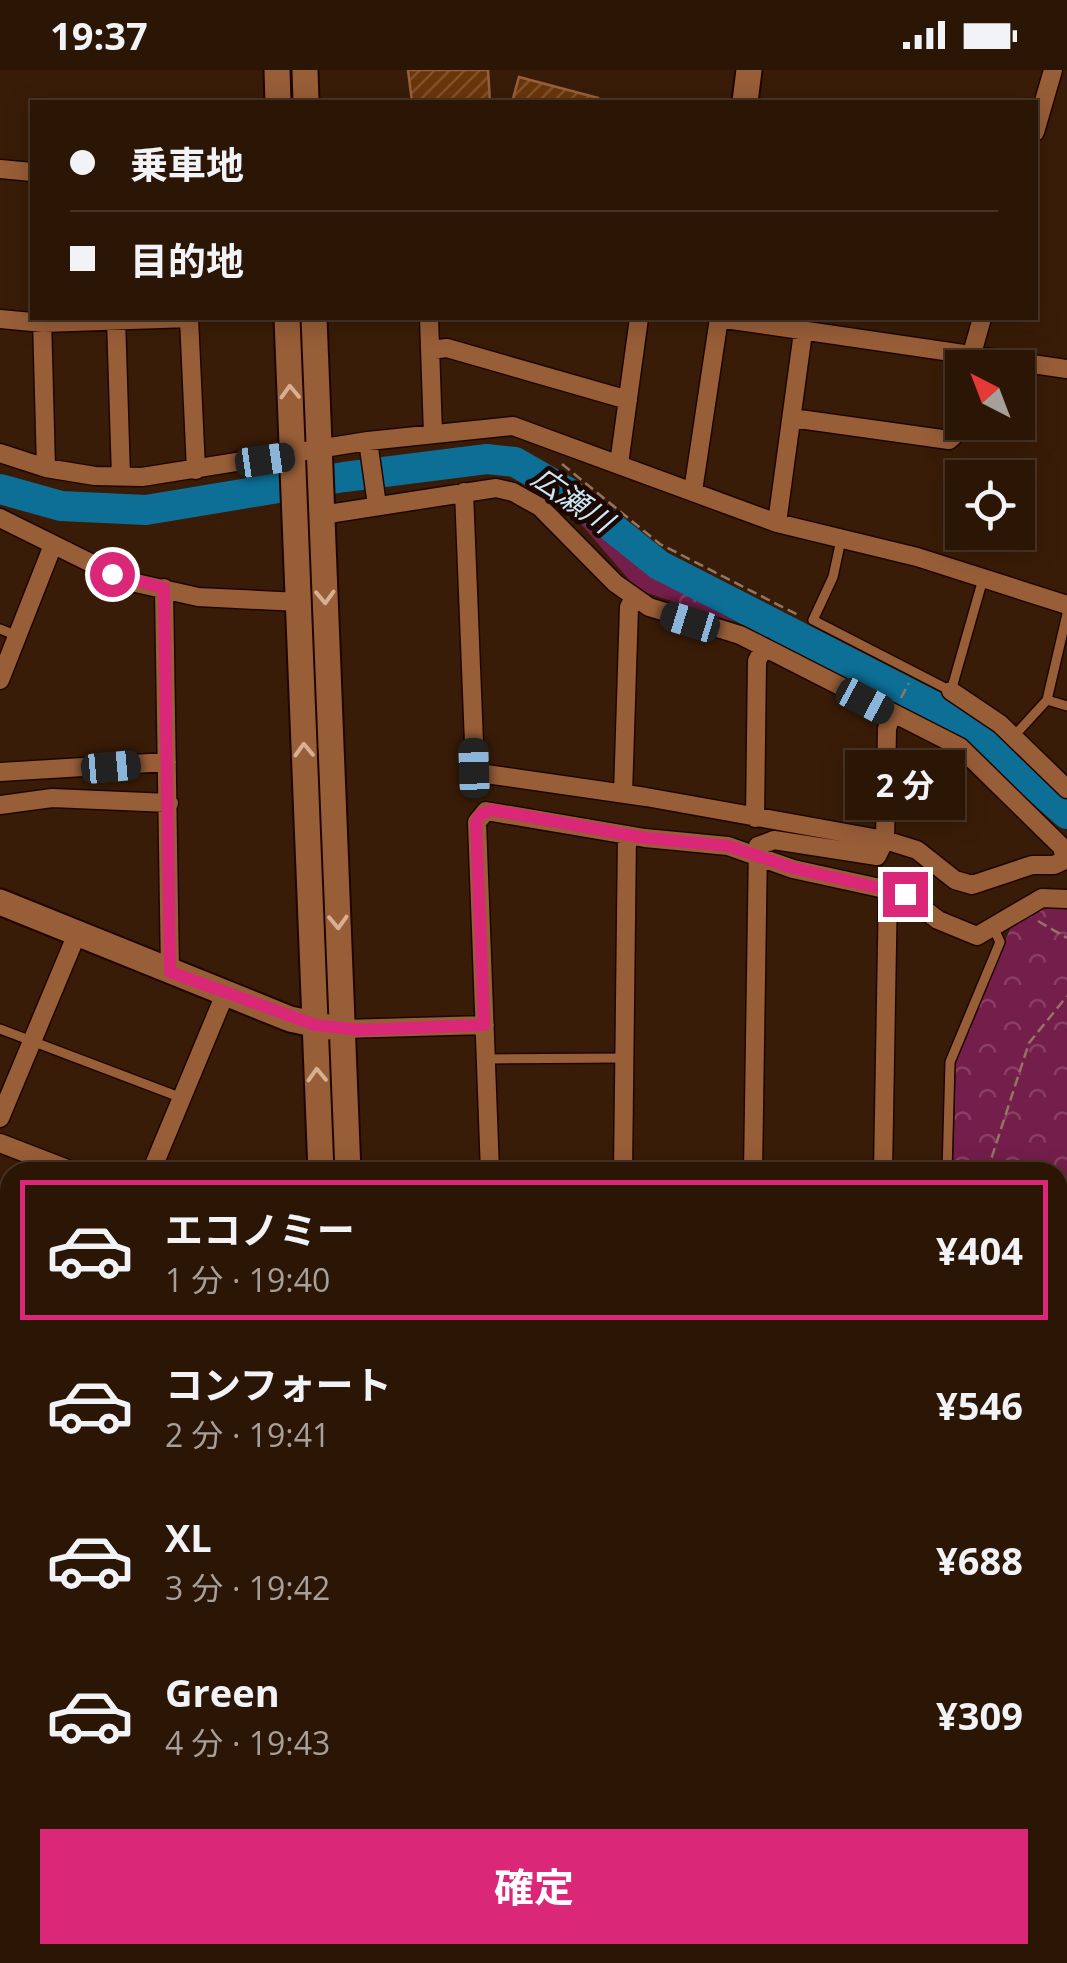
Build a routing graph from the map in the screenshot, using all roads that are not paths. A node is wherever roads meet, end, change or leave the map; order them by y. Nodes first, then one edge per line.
1 (277, 70) edge
2 (304, 70) edge
3 (749, 70) edge
4 (1053, 70) edge
5 (278, 100) edge
6 (306, 100) edge
7 (745, 100) edge
8 (1038, 122) edge
9 (0, 170) edge
10 (30, 172) edge
11 (0, 320) edge
12 (43, 320) edge
13 (116, 320) edge
14 (188, 320) edge
15 (287, 320) edge
16 (314, 320) edge
17 (429, 320) edge
18 (640, 320) edge
19 (718, 320) edge
20 (730, 320) edge
21 (981, 320) edge
22 (803, 332) junction
23 (430, 350) junction
24 (972, 350) edge
25 (945, 357) edge
26 (1035, 366) edge
27 (1067, 369) edge
28 (628, 400) junction
29 (792, 418) junction
30 (432, 434) junction
31 (945, 439) edge
32 (369, 450) junction
33 (0, 453) edge
34 (319, 458) junction
35 (292, 461) junction
36 (618, 464) junction
37 (46, 468) junction
38 (196, 470) junction
39 (121, 477) junction
40 (693, 491) junction
41 (464, 492) junction
42 (376, 499) junction
43 (321, 508) junction
44 (0, 518) edge
45 (777, 523) junction
46 (841, 540) junction
47 (53, 546) junction
48 (983, 579) junction
49 (164, 588) junction
50 (634, 598) junction
51 (298, 602) junction
52 (1067, 605) edge
53 (1067, 614) edge
54 (9, 633) edge
55 (764, 646) junction
56 (0, 680) edge
57 (950, 691) junction
58 (1047, 700) junction
59 (1067, 706) edge
60 (893, 712) junction
61 (1014, 736) junction
62 (168, 762) junction
63 (0, 772) edge
64 (1067, 789) edge
65 (623, 794) junction
66 (169, 803) junction
67 (0, 805) edge
68 (755, 818) junction
69 (627, 835) junction
70 (885, 840) junction
71 (755, 856) junction
72 (888, 888) junction
73 (1067, 900) edge
74 (0, 902) edge
75 (993, 927) junction
76 (76, 936) junction
77 (170, 972) junction
78 (225, 994) junction
79 (315, 1025) junction
80 (484, 1025) junction
81 (0, 1028) edge
82 (342, 1029) junction
83 (32, 1041) junction
84 (624, 1058) junction
85 (486, 1059) junction
86 (182, 1098) junction
87 (0, 1118) edge
88 (0, 1143) edge
89 (49, 1162) edge
90 (156, 1162) edge
91 (320, 1162) edge
92 (348, 1162) edge
93 (490, 1162) edge
94 (623, 1162) edge
95 (754, 1162) edge
96 (883, 1162) edge
97 (948, 1162) edge

1 - 5 street
2 - 6 street
3 - 7 street
4 - 8 street
9 - 10 street
11 - 12 street
12 - 37 street
13 - 39 street
14 - 38 street
35 -> 15 street
16 - 34 street
17 - 23 street
18 - 28 street
19 - 40 street
20 - 22 street
21 - 24 street
22 - 25 street
22 - 29 street
23 - 28 street
23 - 30 street
26 - 27 street
28 - 36 street
29 - 31 street
29 - 45 street
30 - 32 street
30 - 36 street
32 - 34 street
32 - 42 street
33 - 37 street
34 - 35 street
34 - 43 street
35 - 38 street
35 - 51 street
36 - 40 street
37 - 39 street
38 - 39 street
40 - 45 street
41 - 42 street
41 - 50 street
41 - 65 street
42 - 43 street
43 -> 82 street
44 - 47 street
45 - 46 street
46 - 48 street
46 - 57 lane
47 - 49 street
47 - 54 street
48 - 52 street
48 - 57 lane
49 - 51 street
49 - 62 street
50 - 55 street
50 - 65 street
79 -> 51 street
53 - 58 lane
54 - 56 street
55 - 60 street
55 - 68 street
57 - 61 street
58 - 59 lane
58 - 61 lane
60 - 70 street
60 - 70 street
61 - 64 street
62 - 63 street
62 - 66 street
65 - 68 street
66 - 67 street
66 - 77 street
68 - 70 street
69 - 71 street
69 - 80 street
69 - 84 street
70 - 71 street
71 - 72 street
71 - 95 street
72 - 75 street
72 - 96 street
73 - 75 street
74 - 76 street
75 - 97 lane
76 - 77 street
76 - 83 street
77 - 78 street
78 - 79 street
78 - 86 street
79 - 82 street
91 -> 79 street
80 - 82 street
80 - 85 street
81 - 83 lane
82 - 92 street
83 - 86 lane
83 - 87 street
84 - 85 lane
84 - 94 street
85 - 93 street
86 - 90 street
88 - 89 street

